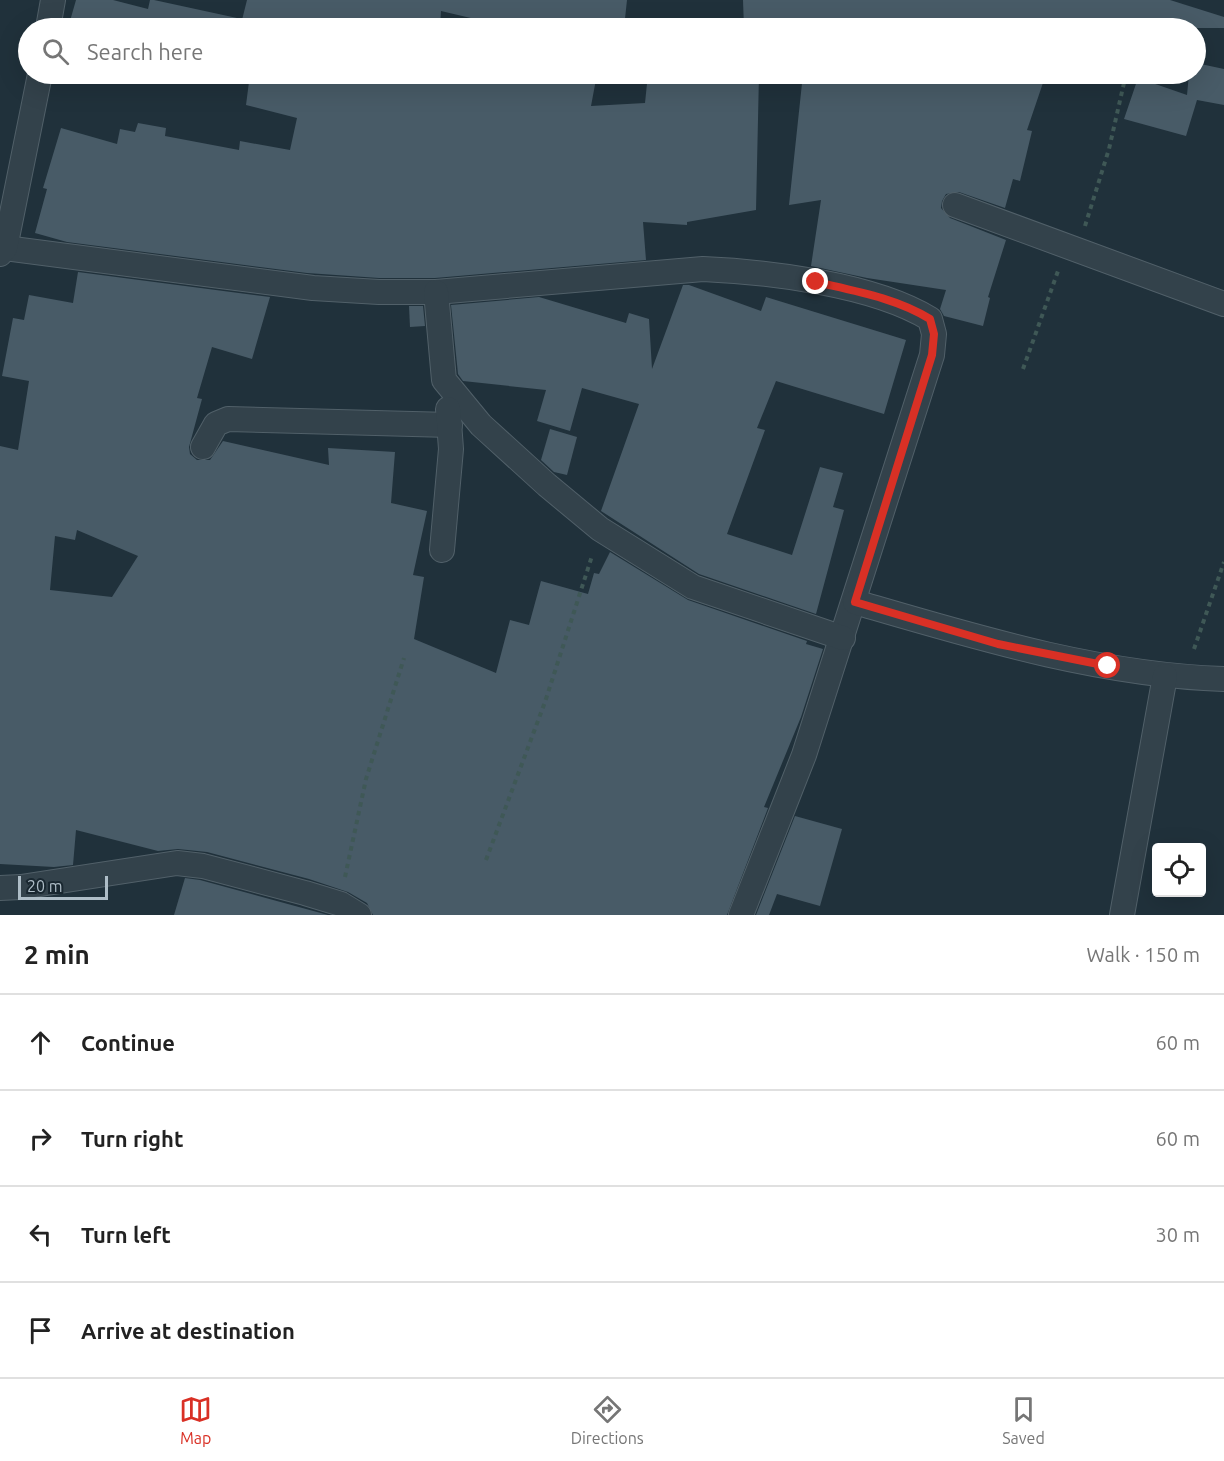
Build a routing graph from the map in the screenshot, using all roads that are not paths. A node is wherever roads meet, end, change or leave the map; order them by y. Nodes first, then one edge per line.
1 (53, 0) edge
2 (50, 18) edge
3 (38, 84) edge
4 (955, 205) dead end
5 (3, 251) edge
6 (436, 292) junction
7 (1224, 304) edge
8 (444, 380) junction
9 (450, 425) junction
10 (203, 447) dead end
11 (442, 550) dead end
12 (855, 602) junction
13 (843, 638) junction
14 (1175, 677) junction
15 (1224, 679) edge
16 (0, 888) edge
17 (350, 910) edge
18 (741, 915) edge
19 (1122, 915) edge

1 - 2 street
3 - 5 street
4 - 7 street
5 - 6 street
6 - 8 street
6 - 12 street
8 - 9 street
8 - 13 street
9 - 10 street
9 - 11 street
12 - 13 street
12 - 14 street
13 - 18 street
14 - 15 street
14 - 19 street
16 - 17 street

